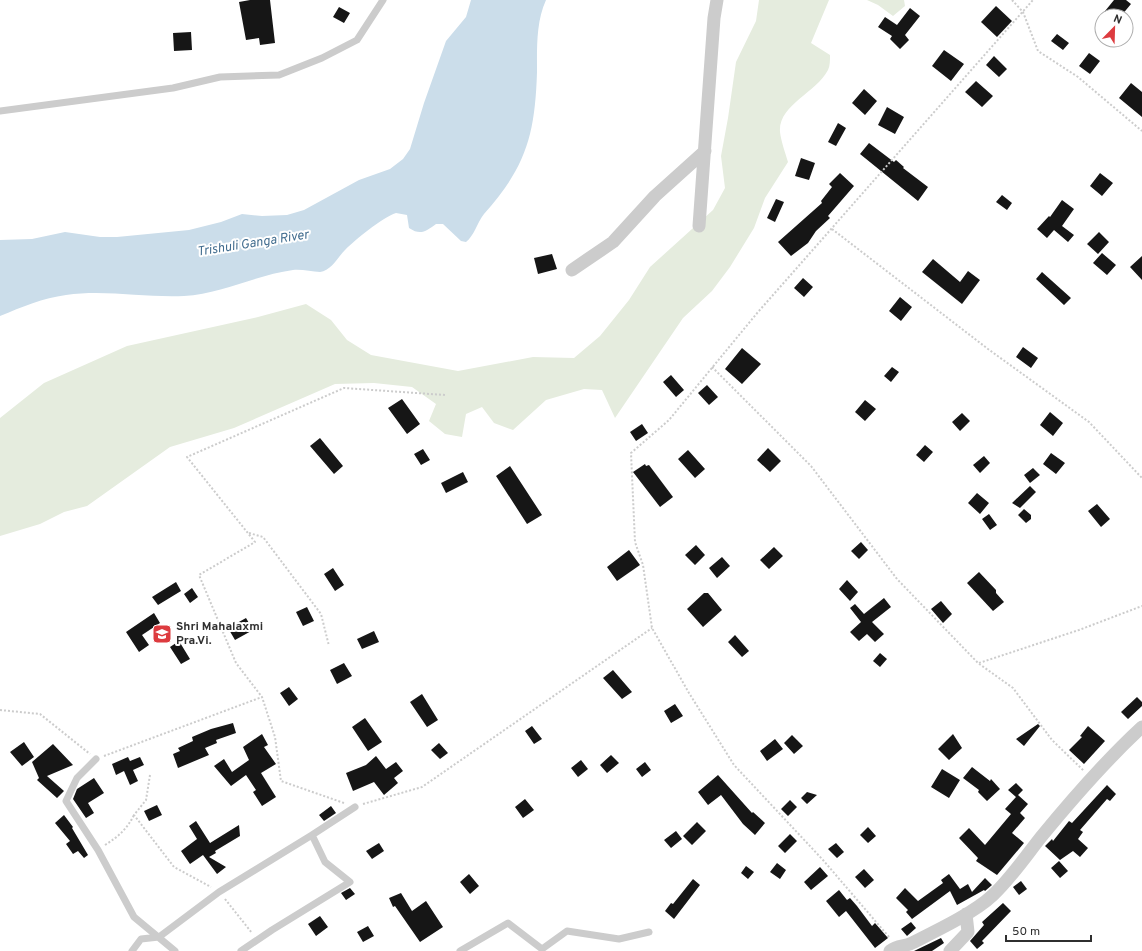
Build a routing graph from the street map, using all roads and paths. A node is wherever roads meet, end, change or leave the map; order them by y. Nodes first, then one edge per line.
1 (383, 0) edge
2 (717, 0) edge
3 (1012, 0) edge
4 (1033, 0) edge
5 (1023, 12) junction
6 (0, 111) edge
7 (1142, 131) edge
8 (705, 151) junction
9 (699, 226) dead end
10 (832, 229) junction
11 (572, 270) dead end
12 (712, 367) junction
13 (445, 395) dead end
14 (1142, 478) edge
15 (248, 533) junction
16 (1142, 606) edge
17 (652, 628) junction
18 (329, 646) dead end
19 (978, 663) junction
20 (262, 697) junction
21 (0, 710) edge
22 (1142, 727) edge
23 (96, 759) junction
24 (150, 775) dead end
25 (1091, 778) junction
26 (355, 807) junction
27 (134, 816) junction
28 (312, 835) junction
29 (98, 850) junction
30 (219, 892) junction
31 (966, 914) junction
32 (650, 932) dead end
33 (159, 937) junction
34 (258, 940) junction
35 (893, 948) edge
36 (132, 951) edge
37 (175, 951) edge
38 (241, 951) edge
39 (460, 951) edge
40 (950, 951) edge

1 - 6 lane
2 - 8 street
3 - 5 path
4 - 5 path
5 - 7 path
5 - 10 path
8 - 9 street
8 - 11 street
10 - 12 path
10 - 14 path
12 - 17 path
12 - 19 path
13 - 15 path
15 - 18 path
15 - 20 path
16 - 19 path
17 - 26 path
17 - 35 path
19 - 25 path
20 - 23 path
20 - 26 path
21 - 23 path
22 - 25 street
23 - 29 lane
24 - 27 path
25 - 31 street
26 - 28 lane
27 - 29 path
27 - 30 path
28 - 30 lane
28 - 34 lane
29 - 33 lane
30 - 33 lane
30 - 34 path
31 - 35 street
31 - 40 street
32 - 39 lane
33 - 36 lane
33 - 37 lane
34 - 38 lane

